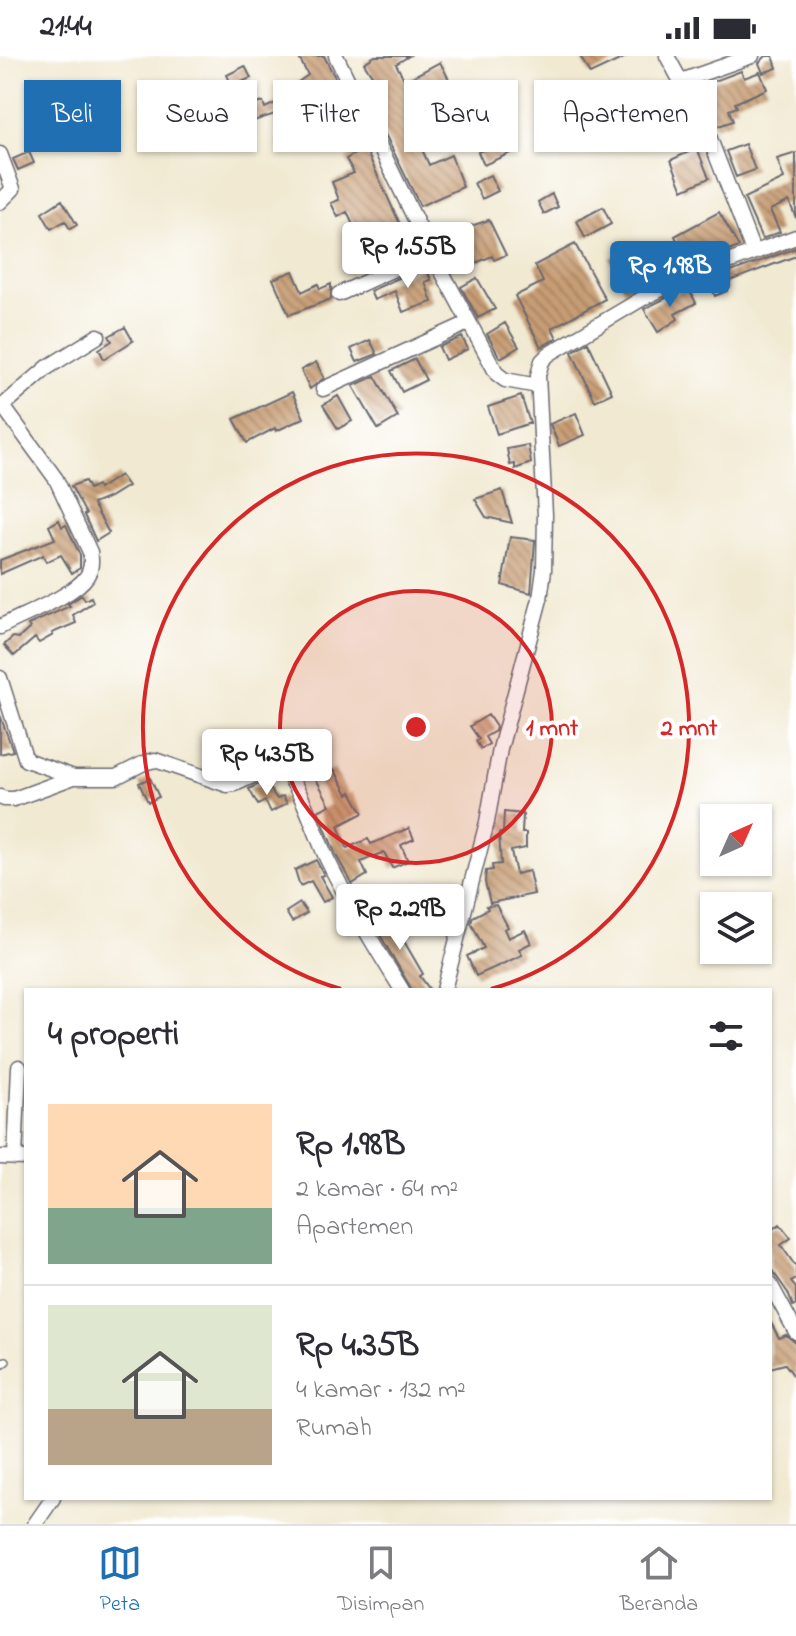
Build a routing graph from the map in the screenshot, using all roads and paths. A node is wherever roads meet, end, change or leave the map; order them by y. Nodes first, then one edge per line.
1 (336, 56) edge
2 (667, 56) edge
3 (752, 56) edge
4 (680, 80) edge
5 (684, 80) edge
6 (715, 152) edge
7 (0, 154) edge
8 (0, 202) edge
9 (796, 237) edge
10 (753, 251) junction
11 (431, 252) junction
12 (339, 294) dead end
13 (468, 323) junction
14 (98, 336) dead end
15 (538, 386) junction
16 (323, 389) dead end
17 (0, 627) edge
18 (0, 678) edge
19 (74, 777) junction
20 (0, 797) edge
21 (401, 988) edge
22 (446, 988) edge
23 (19, 1067) dead end
24 (0, 1106) edge
25 (17, 1107) junction
26 (14, 1158) edge
27 (772, 1288) edge
28 (796, 1332) edge
29 (52, 1500) edge
30 (35, 1524) edge

1 - 11 street
2 - 4 street
3 - 5 street
6 - 10 street
7 - 8 street
9 - 10 street
10 - 15 street
11 - 12 street
11 - 13 street
13 - 15 street
13 - 16 street
14 - 17 street
15 - 22 street
18 - 19 street
19 - 20 street
19 - 21 street
23 - 25 street
24 - 25 street
25 - 26 street
27 - 28 street
29 - 30 street

